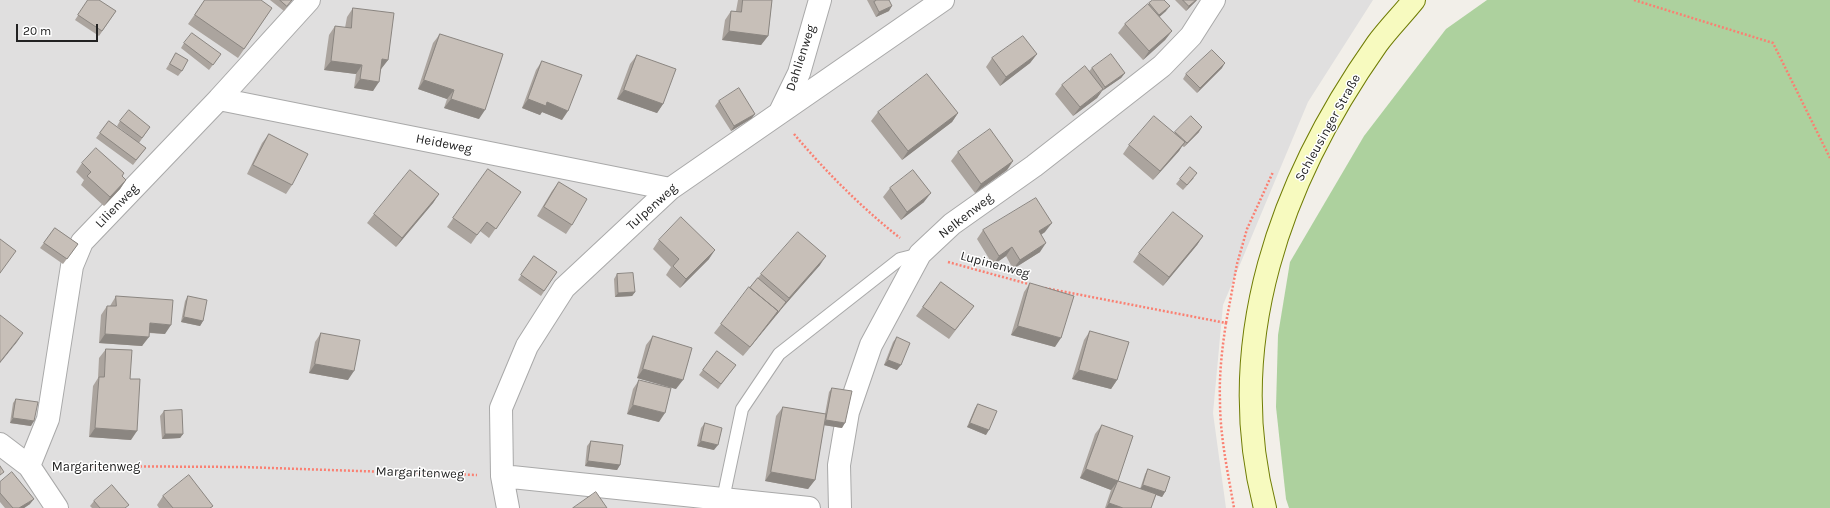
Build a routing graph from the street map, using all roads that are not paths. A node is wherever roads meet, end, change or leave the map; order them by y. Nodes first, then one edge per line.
1 (309, 0) edge
2 (820, 0) edge
3 (943, 0) edge
4 (1214, 0) edge
5 (1414, 0) edge
6 (219, 98) junction
7 (778, 115) junction
8 (670, 189) junction
9 (920, 254) junction
10 (0, 444) edge
11 (29, 466) junction
12 (502, 476) junction
13 (723, 499) junction
14 (57, 508) edge
15 (508, 508) edge
16 (809, 508) edge
17 (840, 508) edge
18 (1265, 508) edge

1 - 6 street, Lilienweg
2 - 7 street, Dahlienweg
3 - 7 street, Tulpenweg
4 - 9 street, Nelkenweg
5 - 18 main road, Schleusinger Straße
6 - 8 street, Heideweg
6 - 11 street, Lilienweg
7 - 8 street, Tulpenweg
8 - 12 street, Tulpenweg
9 - 13 lane
9 - 17 street, Nelkenweg
10 - 11 street
11 - 14 street
12 - 13 street
12 - 15 street, Tulpenweg
13 - 16 street

